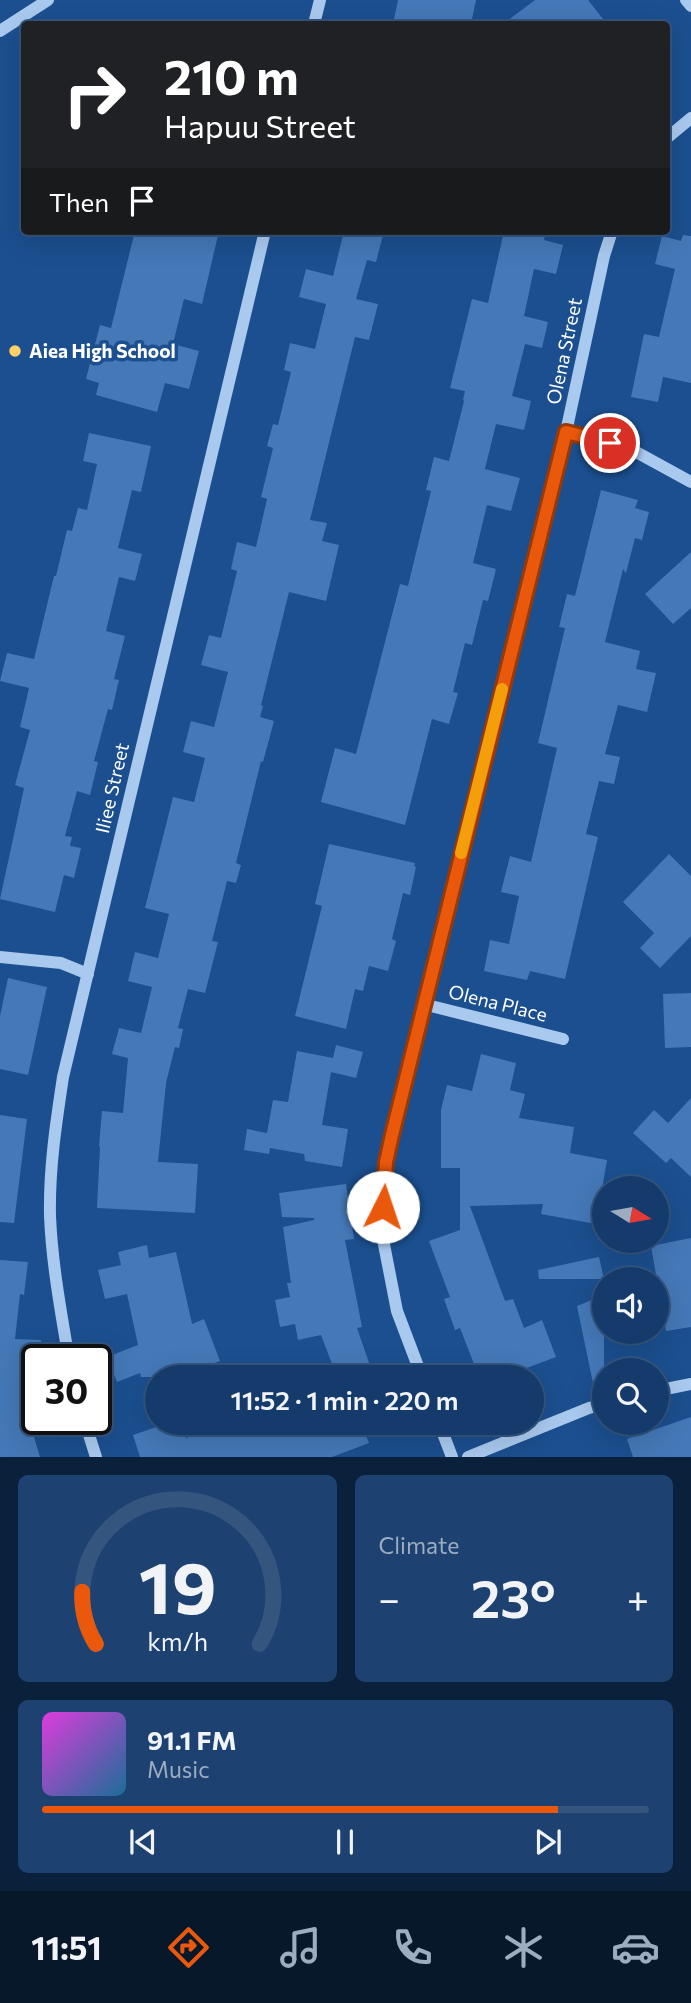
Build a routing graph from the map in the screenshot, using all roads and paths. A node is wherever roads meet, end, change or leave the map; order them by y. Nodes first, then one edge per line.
1 (47, 0) edge
2 (320, 0) edge
3 (686, 0) edge
4 (691, 6) edge
5 (315, 21) edge
6 (0, 31) edge
7 (691, 118) edge
8 (670, 136) edge
9 (264, 235) edge
10 (611, 235) edge
11 (566, 432) junction
12 (691, 482) edge
13 (0, 957) edge
14 (88, 974) junction
15 (423, 1004) junction
16 (563, 1039) dead end
17 (66, 1344) edge
18 (417, 1365) edge
19 (691, 1384) edge
20 (669, 1388) edge
21 (592, 1407) edge
22 (89, 1435) edge
23 (444, 1435) edge
24 (96, 1457) edge
25 (452, 1457) edge
26 (468, 1457) edge

1 - 6 street
2 - 5 street
3 - 4 street
7 - 8 street
9 - 14 street, Iliee Street
10 - 11 street, Olena Street
11 - 12 street
11 - 15 street, Olena Street
13 - 14 street
14 - 17 street, Iliee Street
15 - 16 street, Olena Place
15 - 18 street, Olena Street
19 - 20 street
21 - 26 street
22 - 24 street
23 - 25 street

